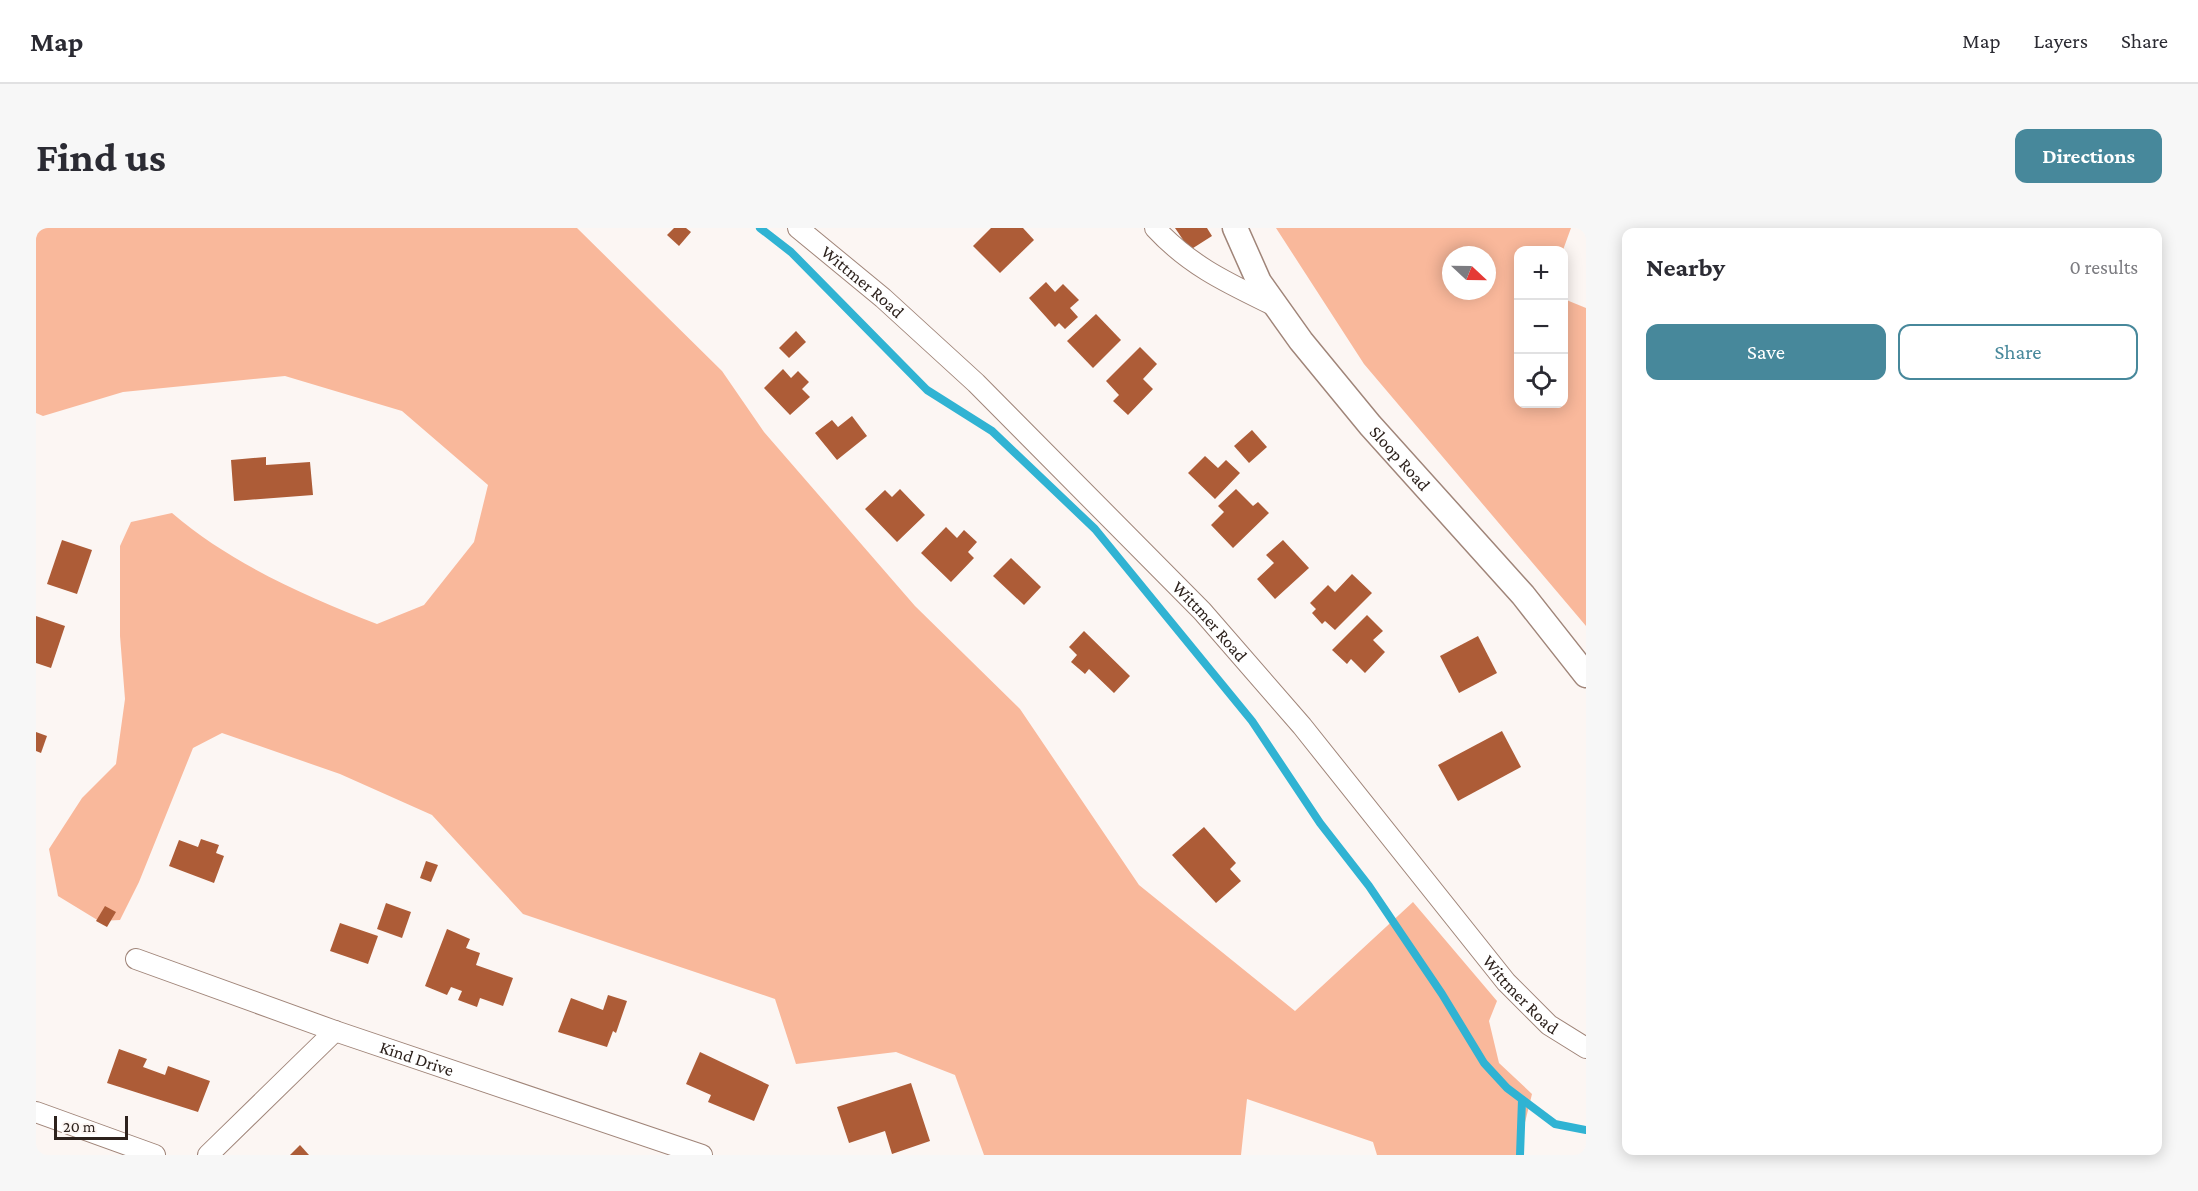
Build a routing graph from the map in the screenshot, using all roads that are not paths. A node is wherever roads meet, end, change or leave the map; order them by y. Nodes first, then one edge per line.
1 (798, 228) edge
2 (1155, 228) edge
3 (1235, 228) edge
4 (1277, 307) junction
5 (1586, 675) edge
6 (136, 959) dead end
7 (335, 1031) junction
8 (1586, 1048) edge
9 (36, 1112) edge
10 (155, 1155) edge
11 (208, 1155) edge
12 (702, 1155) edge

1 - 8 street, Wittmer Road
2 - 4 street
3 - 4 street, Sloop Road
4 - 5 street, Sloop Road
6 - 7 street, Kind Drive
7 - 11 street
7 - 12 street, Kind Drive
9 - 10 street

